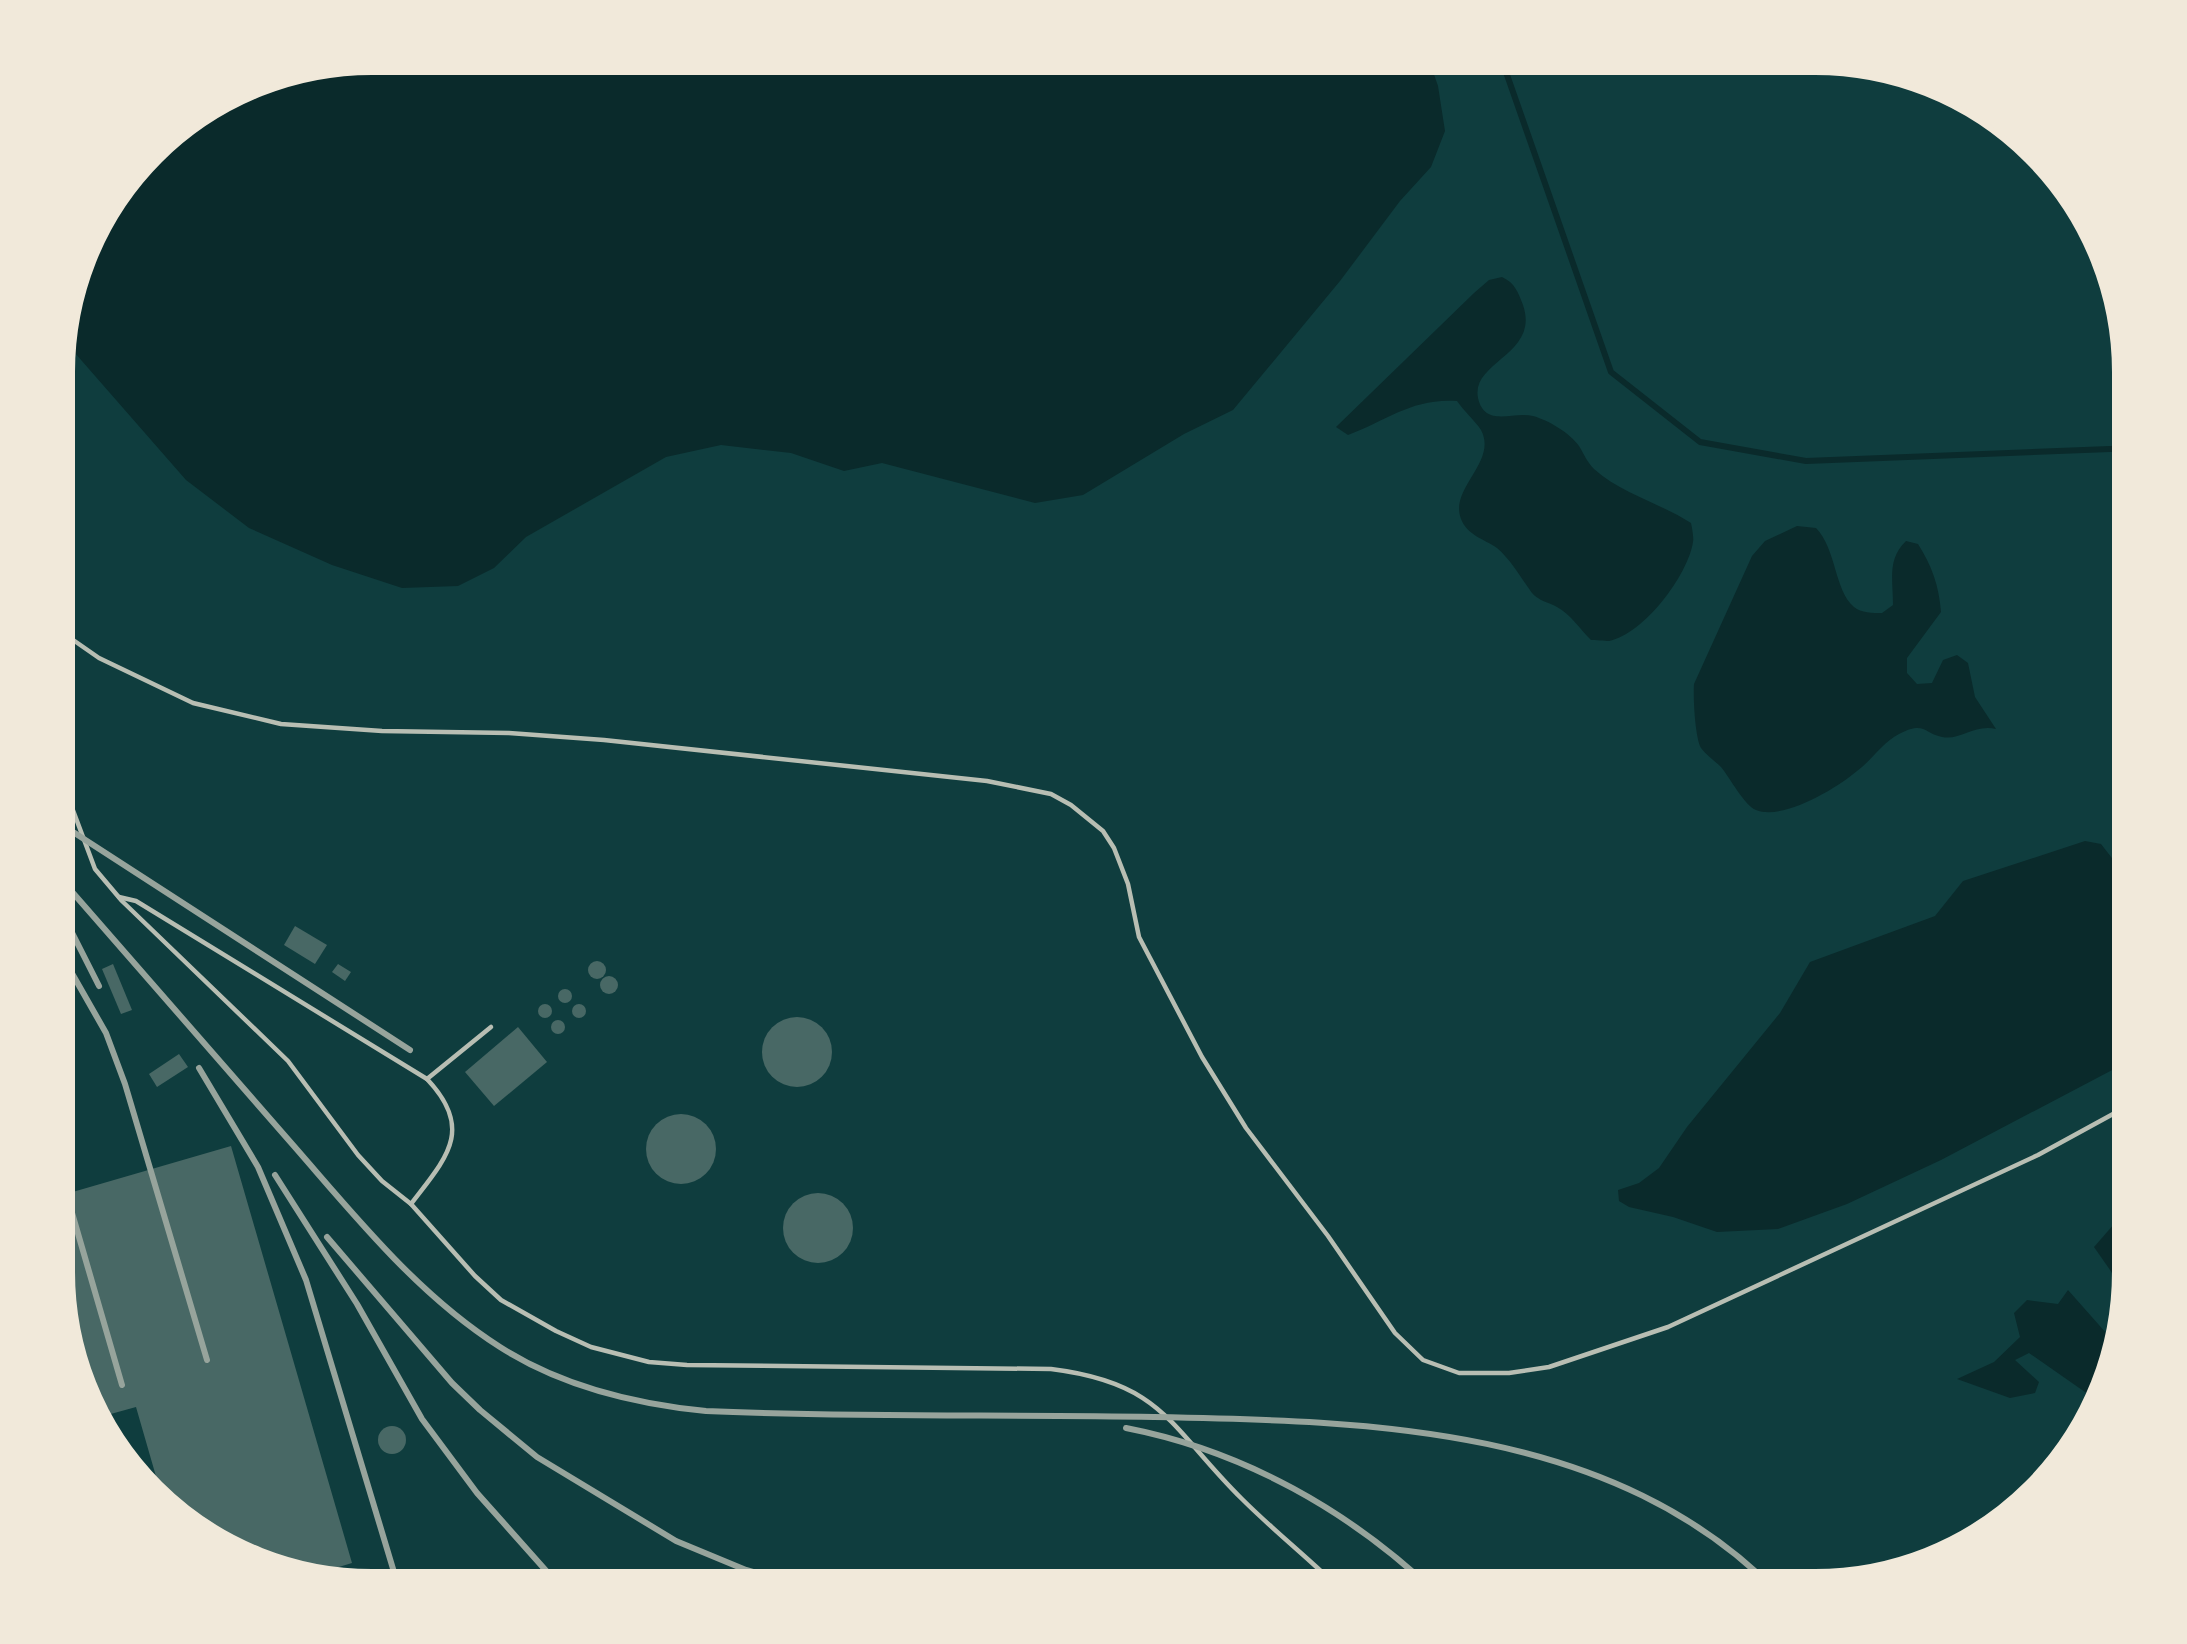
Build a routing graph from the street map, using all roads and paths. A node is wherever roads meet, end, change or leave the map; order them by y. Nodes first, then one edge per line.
1 (72, 639) edge
2 (72, 813) edge
3 (118, 897) junction
4 (491, 1027) dead end
5 (427, 1079) junction
6 (2114, 1113) edge
7 (411, 1204) junction
8 (1321, 1572) edge

1 - 6 lane
2 - 3 lane
3 - 5 lane
3 - 7 lane
4 - 5 lane
5 - 7 lane
7 - 8 lane

